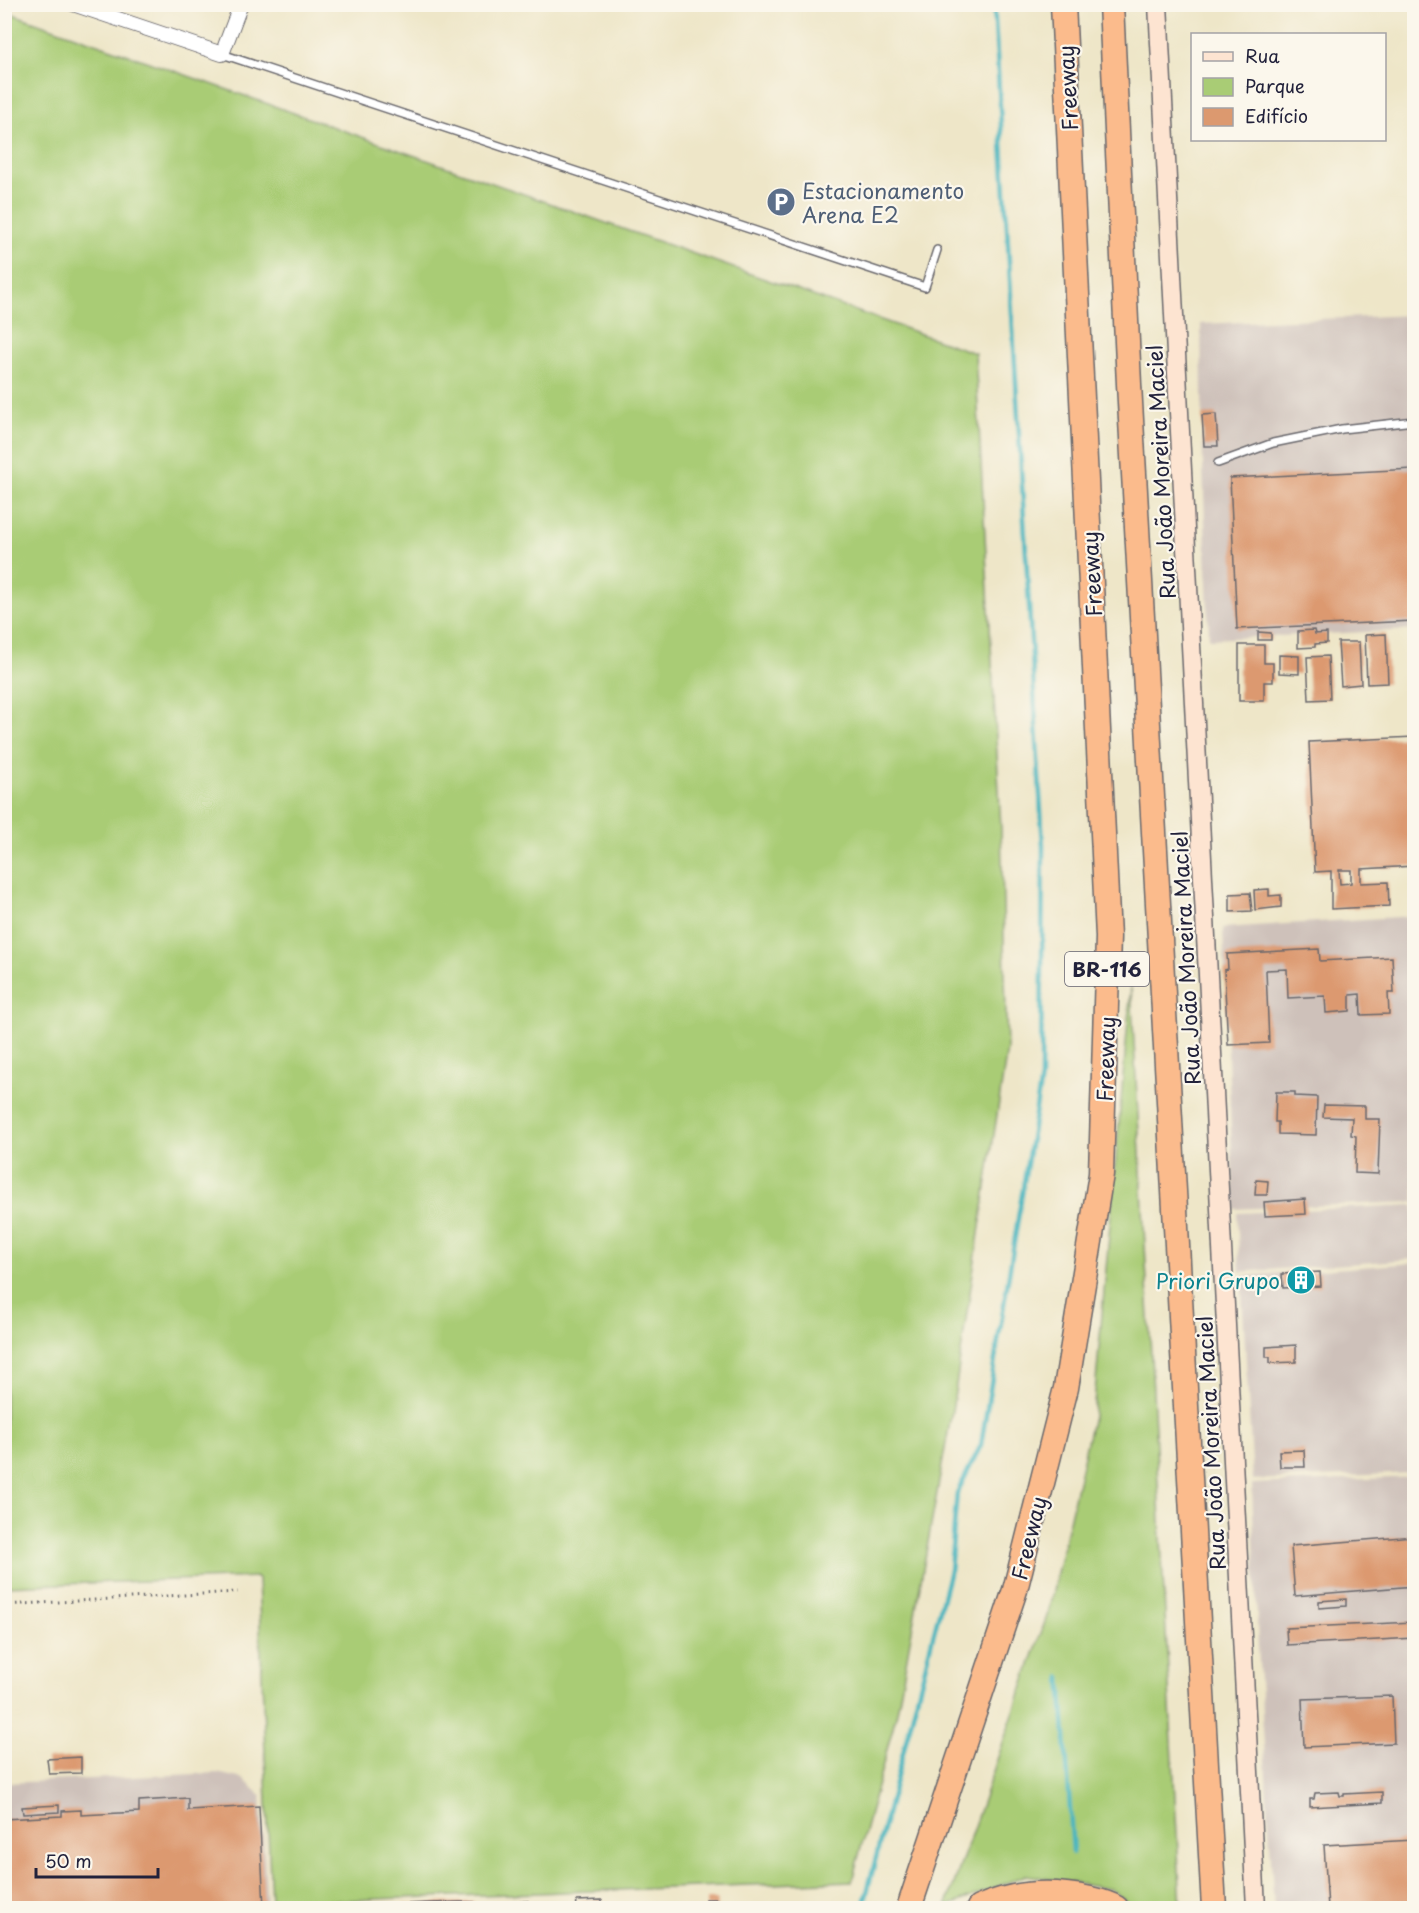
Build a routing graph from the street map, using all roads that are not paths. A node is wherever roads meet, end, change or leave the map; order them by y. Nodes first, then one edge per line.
1 (73, 4) edge
2 (241, 4) edge
3 (1063, 4) edge
4 (1111, 4) edge
5 (1158, 4) edge
6 (222, 54) junction
7 (937, 250) dead end
8 (1414, 421) edge
9 (1218, 463) dead end
10 (909, 1908) edge
11 (979, 1908) edge
12 (1116, 1908) edge
13 (1214, 1908) edge
14 (1256, 1908) edge

1 - 6 street
2 - 6 street
3 - 10 highway, Freeway / BR-116
4 - 13 highway, BR-116
5 - 14 street, Rua João Moreira Maciel
6 - 7 lane
8 - 9 lane
11 - 12 highway

